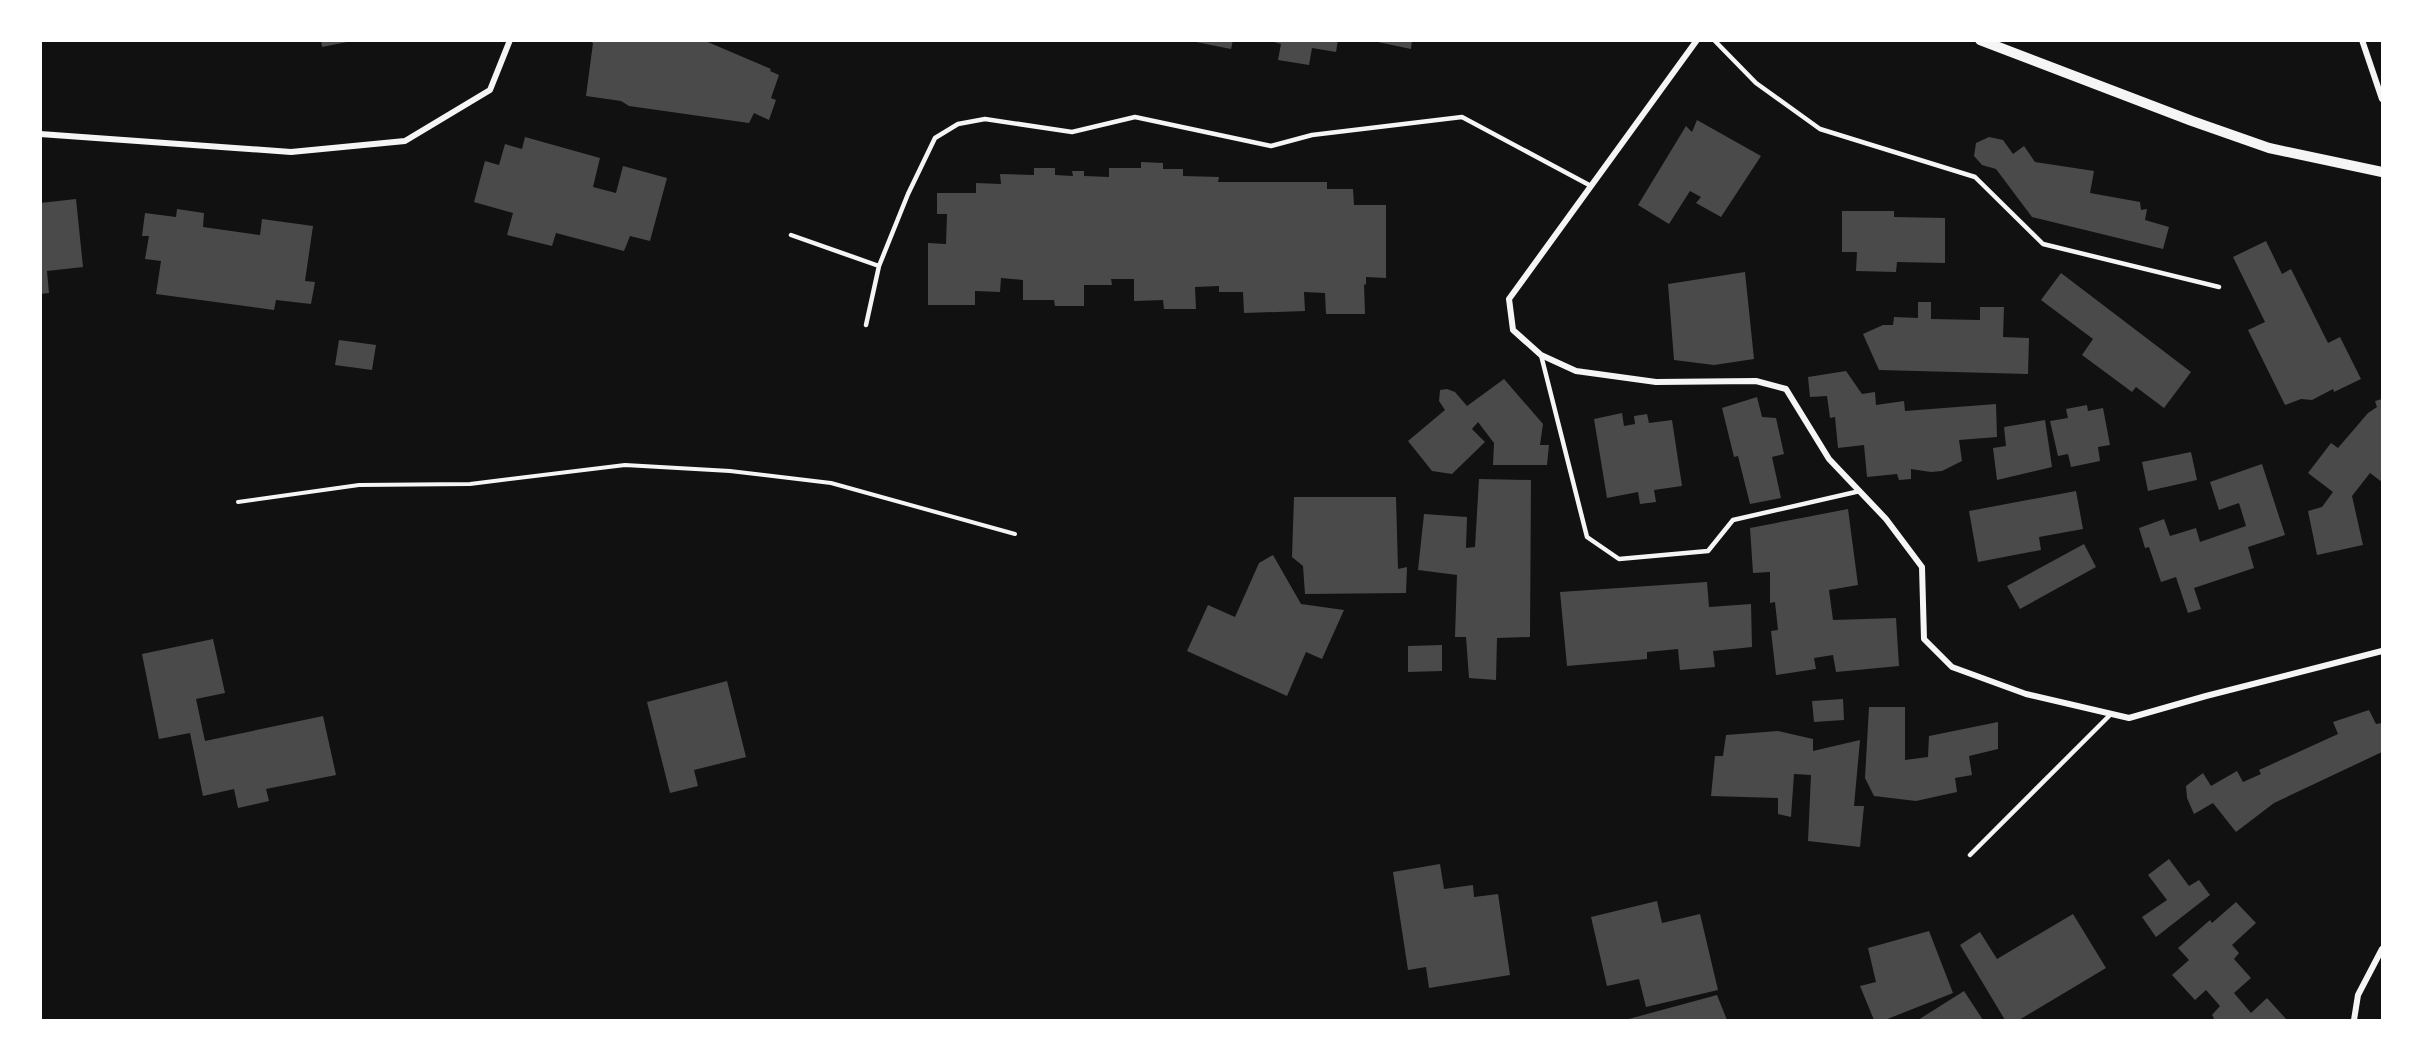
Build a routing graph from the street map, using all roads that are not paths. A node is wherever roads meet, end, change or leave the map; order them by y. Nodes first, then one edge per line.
1 (510, 40) edge
2 (1697, 40) edge
3 (1714, 40) edge
4 (1980, 40) edge
5 (2362, 40) edge
6 (2382, 99) edge
7 (40, 134) edge
8 (2382, 172) edge
9 (1591, 186) junction
10 (791, 234) dead end
11 (879, 266) junction
12 (2219, 287) dead end
13 (866, 325) dead end
14 (1541, 355) junction
15 (1860, 491) junction
16 (2382, 651) edge
17 (2111, 714) junction
18 (1971, 855) dead end
19 (2382, 949) edge
20 (2354, 1020) edge

1 - 7 street
2 - 9 street
3 - 12 lane
4 - 8 street
5 - 6 street
9 - 11 lane
9 - 14 street
10 - 11 lane
11 - 13 lane
14 - 15 street
14 - 15 lane
15 - 17 street
16 - 17 street
17 - 18 lane
19 - 20 street

